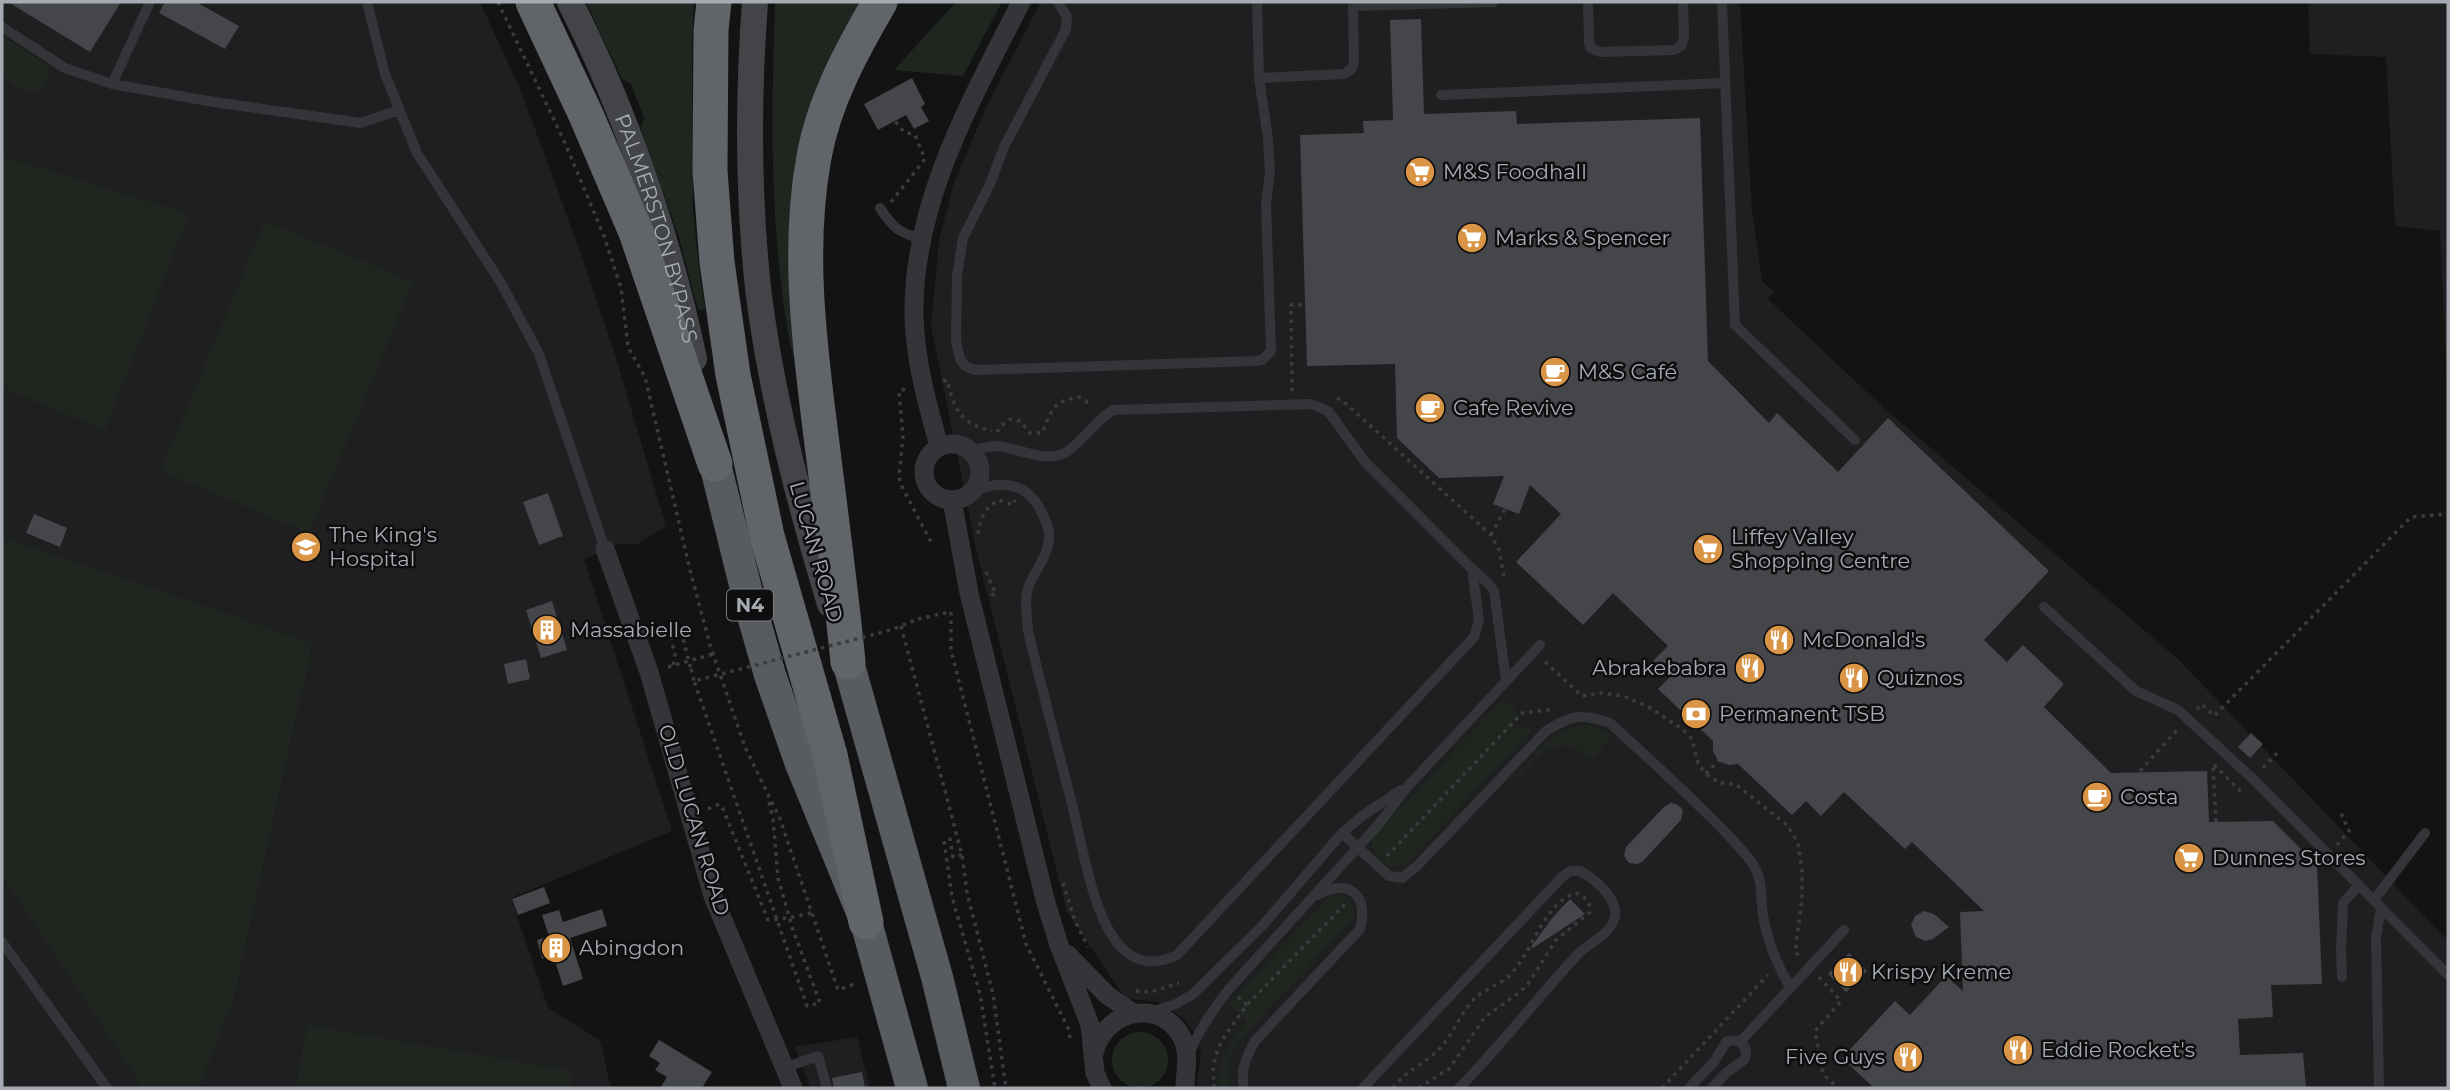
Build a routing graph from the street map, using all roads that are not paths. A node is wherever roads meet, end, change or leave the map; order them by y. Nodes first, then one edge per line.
1 (150, 2) edge
2 (367, 2) edge
3 (533, 2) edge
4 (570, 2) edge
5 (714, 2) edge
6 (755, 2) edge
7 (880, 2) edge
8 (1021, 2) edge
9 (1058, 2) edge
10 (1257, 2) edge
11 (1493, 2) edge
12 (1588, 2) edge
13 (1683, 2) edge
14 (1722, 2) edge
15 (2, 27) edge
16 (1259, 78) junction
17 (1725, 83) junction
18 (112, 84) junction
19 (1441, 95) dead end
20 (399, 110) junction
21 (882, 210) road end
22 (922, 239) junction
23 (1855, 440) dead end
24 (939, 446) junction
25 (970, 450) junction
26 (715, 464) junction
27 (961, 497) junction
28 (605, 549) joint
29 (1472, 569) junction
30 (2044, 607) dead end
31 (1537, 648) road end
32 (848, 662) junction
33 (1506, 680) junction
34 (1408, 786) junction
35 (1342, 833) junction
36 (2426, 833) dead end
37 (1357, 847) junction
38 (2359, 885) junction
39 (1312, 900) junction
40 (2377, 904) junction
41 (866, 922) junction
42 (1844, 930) dead end
43 (2, 942) edge
44 (1059, 945) junction
45 (2448, 975) edge
46 (2343, 977) dead end
47 (1790, 987) junction
48 (1141, 1013) junction
49 (1740, 1042) junction
50 (1093, 1057) junction
51 (784, 1068) junction
52 (1184, 1078) edge
53 (107, 1088) edge
54 (793, 1088) edge
55 (827, 1088) edge
56 (912, 1088) edge
57 (964, 1088) edge
58 (1102, 1088) edge
59 (1244, 1088) edge
60 (1363, 1088) edge
61 (1459, 1088) edge
62 (1689, 1088) edge
63 (1712, 1088) edge
64 (2379, 1088) edge

1 - 18 lane
2 - 20 lane
3 - 26 highway
4 - 26 main road, PALMERSTON BYPASS
5 - 41 highway
6 - 32 main road, LUCAN ROAD
7 - 32 highway
8 - 22 street
9 - 16 lane
10 - 16 lane
11 - 16 lane
12 - 13 lane
14 - 17 lane
15 - 18 lane
17 - 19 lane
17 - 23 lane
18 - 20 lane
20 - 28 lane
21 - 22 lane
22 - 24 street
24 - 25 street
24 - 27 street
25 - 27 street
25 - 29 lane
26 - 41 highway, N4
27 - 29 lane
27 - 44 street
28 - 51 street, OLD LUCAN ROAD
29 - 33 lane
30 - 38 lane
31 - 33 lane
32 - 57 highway, LUCAN ROAD
33 - 34 lane
34 - 35 lane
34 - 37 lane
35 - 37 lane
35 - 48 lane
36 - 40 lane
37 - 39 lane
37 - 47 lane
38 - 40 lane
38 - 46 lane
39 - 52 lane
39 - 59 lane
40 - 45 lane
40 - 64 lane
41 - 56 highway, N4
42 - 47 lane
43 - 53 lane
44 - 48 street
44 - 50 street
47 - 49 lane
48 - 50 street
48 - 52 street
49 - 62 lane
49 - 63 lane
50 - 58 street
51 - 54 street, OLD LUCAN ROAD
51 - 55 lane
60 - 61 lane

